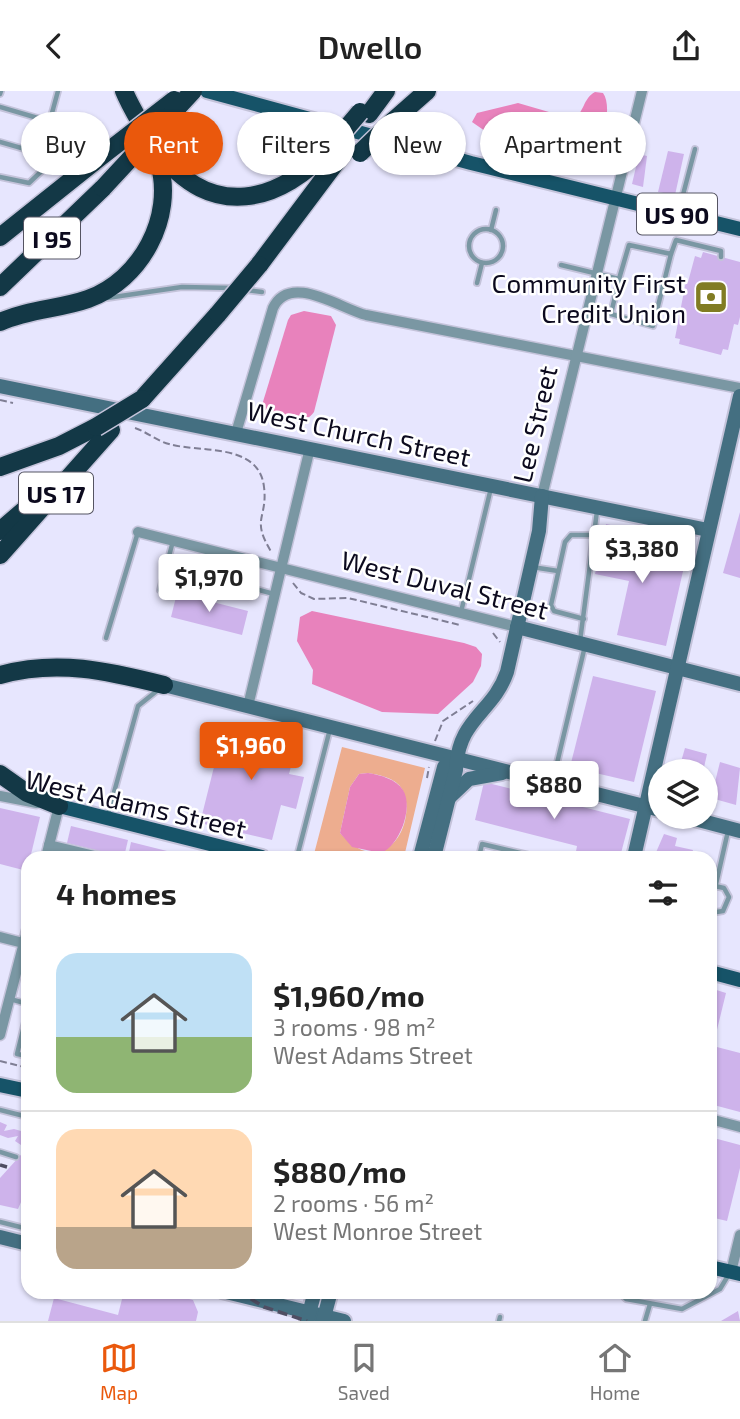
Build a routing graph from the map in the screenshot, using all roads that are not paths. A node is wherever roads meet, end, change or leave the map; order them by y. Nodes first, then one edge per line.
1 (58, 91) edge
2 (124, 91) edge
3 (185, 91) edge
4 (193, 91) edge
5 (208, 91) edge
6 (239, 91) edge
7 (378, 91) edge
8 (385, 91) edge
9 (427, 91) edge
10 (642, 91) edge
11 (0, 107) edge
12 (52, 112) edge
13 (135, 112) edge
14 (365, 113) junction
15 (21, 114) edge
16 (355, 132) edge
17 (0, 142) edge
18 (355, 144) edge
19 (21, 148) edge
20 (695, 149) dead end
21 (38, 175) edge
22 (161, 175) edge
23 (181, 175) edge
24 (302, 175) edge
25 (327, 175) edge
26 (0, 177) edge
27 (615, 199) junction
28 (496, 210) dead end
29 (677, 214) junction
30 (740, 229) edge
31 (491, 230) junction
32 (0, 237) edge
33 (671, 254) junction
34 (721, 257) dead end
35 (482, 263) junction
36 (561, 265) dead end
37 (597, 274) junction
38 (619, 279) junction
39 (477, 283) dead end
40 (0, 287) edge
41 (262, 292) dead end
42 (74, 303) junction
43 (0, 322) edge
44 (575, 356) junction
45 (0, 386) edge
46 (740, 388) edge
47 (740, 396) edge
48 (104, 428) junction
49 (236, 433) junction
50 (310, 448) junction
51 (0, 467) edge
52 (491, 485) junction
53 (542, 496) junction
54 (598, 507) junction
55 (708, 530) junction
56 (0, 531) edge
57 (138, 532) joint
58 (592, 534) junction
59 (173, 540) junction
60 (0, 555) edge
61 (278, 563) junction
62 (166, 565) junction
63 (531, 566) junction
64 (558, 571) junction
65 (160, 590) dead end
66 (275, 594) junction
67 (460, 613) junction
68 (584, 619) junction
69 (517, 627) junction
70 (106, 638) dead end
71 (582, 644) junction
72 (676, 668) junction
73 (0, 675) edge
74 (740, 684) edge
75 (164, 685) junction
76 (248, 706) junction
77 (331, 726) junction
78 (455, 757) junction
79 (660, 759) edge
80 (514, 772) junction
81 (0, 774) edge
82 (553, 782) junction
83 (0, 796) edge
84 (449, 798) junction
85 (59, 806) junction
86 (648, 807) edge
87 (107, 818) junction
88 (648, 819) edge
89 (734, 830) edge
90 (49, 845) junction
91 (48, 851) edge
92 (74, 851) edge
93 (232, 851) edge
94 (299, 851) edge
95 (422, 851) edge
96 (436, 851) edge
97 (480, 851) edge
98 (512, 851) edge
99 (636, 851) edge
100 (717, 875) edge
101 (717, 887) edge
102 (717, 912) edge
103 (0, 937) edge
104 (21, 943) edge
105 (21, 960) edge
106 (717, 974) edge
107 (740, 980) edge
108 (9, 999) junction
109 (21, 1002) edge
110 (0, 1035) edge
111 (21, 1037) edge
112 (21, 1054) edge
113 (0, 1085) edge
114 (21, 1090) edge
115 (0, 1110) edge
116 (21, 1115) edge
117 (717, 1121) edge
118 (740, 1127) edge
119 (0, 1152) edge
120 (16, 1157) dead end
121 (0, 1222) edge
122 (21, 1227) edge
123 (740, 1234) edge
124 (0, 1237) edge
125 (21, 1242) edge
126 (717, 1269) edge
127 (735, 1273) edge
128 (717, 1291) edge
129 (248, 1299) edge
130 (312, 1299) edge
131 (329, 1299) edge
132 (626, 1299) edge
133 (701, 1299) edge
134 (650, 1304) junction
135 (308, 1317) edge
136 (324, 1319) edge
137 (344, 1321) edge
138 (645, 1321) edge

1 - 12 lane
2 - 13 highway
3 - 32 highway, bridge
4 - 40 highway, I 95, bridge
5 - 6 main road
5 - 27 main road, US 90
7 - 14 highway
8 - 14 highway
9 - 18 highway, bridge
10 - 27 street, Lee Street
11 - 15 lane
14 - 16 highway, bridge
17 - 19 lane
20 - 29 lane
21 - 26 lane
22 - 42 highway
23 - 24 highway
25 - 48 highway, bridge
27 - 29 main road, US 90
27 - 37 street, Lee Street
28 - 31 lane
29 - 30 main road, US 90
31 - 35 lane
31 - 35 lane
33 - 34 lane
33 - 38 lane
33 - 38 lane
35 - 39 lane
36 - 37 lane
37 - 38 lane
37 - 44 street, Lee Street
41 - 42 lane
42 - 43 highway
44 - 46 street
44 - 49 street
44 - 53 street, Lee Street
45 - 49 street, West Church Street
47 - 55 street
48 - 51 highway
48 - 56 highway
48 - 60 highway, US 17
49 - 50 street, West Church Street
50 - 52 street, West Church Street
50 - 61 street
52 - 53 street, West Church Street
52 - 67 lane
53 - 54 street, West Church Street
53 - 63 street, Lee Street
54 - 55 street, West Church Street
54 - 58 lane
55 - 72 street
57 - 59 street, West Duval Street
57 - 70 lane
58 - 64 lane
58 - 68 lane
59 - 61 street, West Duval Street
59 - 62 lane
61 - 66 street
61 - 67 street, West Duval Street
62 - 65 lane
62 - 66 lane
63 - 64 lane
63 - 69 street, Lee Street
64 - 68 lane
66 - 76 street
67 - 69 street, West Duval Street
68 - 71 lane
69 - 71 street, West Duval Street
69 - 78 street, Lee Street
71 - 72 street, West Duval Street
71 - 82 lane
72 - 74 street, West Duval Street
72 - 79 street
73 - 75 highway
75 - 76 street
75 - 87 lane
76 - 77 street
77 - 78 street
77 - 94 lane
78 - 80 street
78 - 84 street, Lee Street
78 - 95 street, Lee Street
80 - 82 street
80 - 84 street
81 - 85 highway
82 - 86 street
83 - 85 street, West Adams Street
84 - 96 street, Lee Street
85 - 87 main road, West Adams Street
85 - 90 street
87 - 93 main road, West Adams Street
88 - 99 street
89 - 100 lane
90 - 91 street
90 - 92 street
97 - 98 lane
101 - 102 lane
103 - 104 street
105 - 108 street
106 - 107 main road
108 - 109 lane
108 - 110 street
111 - 112 lane
113 - 114 main road
115 - 116 lane
117 - 118 street
119 - 120 lane
121 - 122 lane
123 - 127 street
124 - 125 street
126 - 127 main road
127 - 128 lane
129 - 135 street
130 - 135 street
131 - 136 street
132 - 134 lane
133 - 134 lane
134 - 138 lane
135 - 136 street
136 - 137 street

